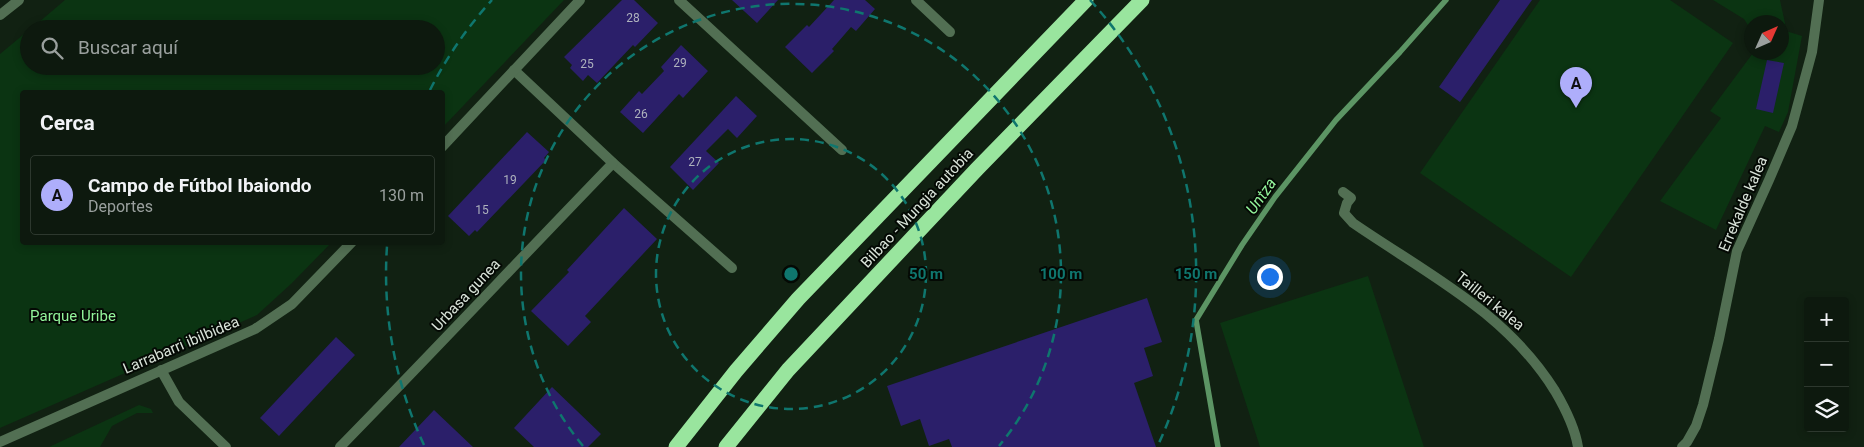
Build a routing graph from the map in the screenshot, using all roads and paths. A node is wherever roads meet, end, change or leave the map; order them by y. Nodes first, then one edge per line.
1 (19, 0) edge
2 (580, 0) edge
3 (679, 0) edge
4 (916, 0) edge
5 (1086, 0) edge
6 (1142, 0) edge
7 (1819, 0) edge
8 (0, 15) edge
9 (950, 32) dead end
10 (514, 70) junction
11 (445, 143) edge
12 (842, 150) dead end
13 (613, 163) junction
14 (1343, 192) dead end
15 (349, 245) edge
16 (732, 268) dead end
17 (161, 370) junction
18 (0, 442) edge
19 (226, 447) edge
20 (340, 447) edge
21 (676, 447) edge
22 (726, 447) edge
23 (1578, 447) edge
24 (1682, 447) edge

1 - 8 street
2 - 10 street
3 - 12 street
4 - 9 street
5 - 21 highway, Bilbao - Mungia autobia
6 - 22 highway, Bilbao - Mungia autobia
7 - 24 street, Errekalde kalea
10 - 11 street
10 - 13 street
13 - 16 street
13 - 20 street, Urbasa gunea
14 - 23 street, Tailleri kalea
15 - 17 street, Larrabarri ibilbidea
17 - 18 street, Larrabarri ibilbidea
17 - 19 street

